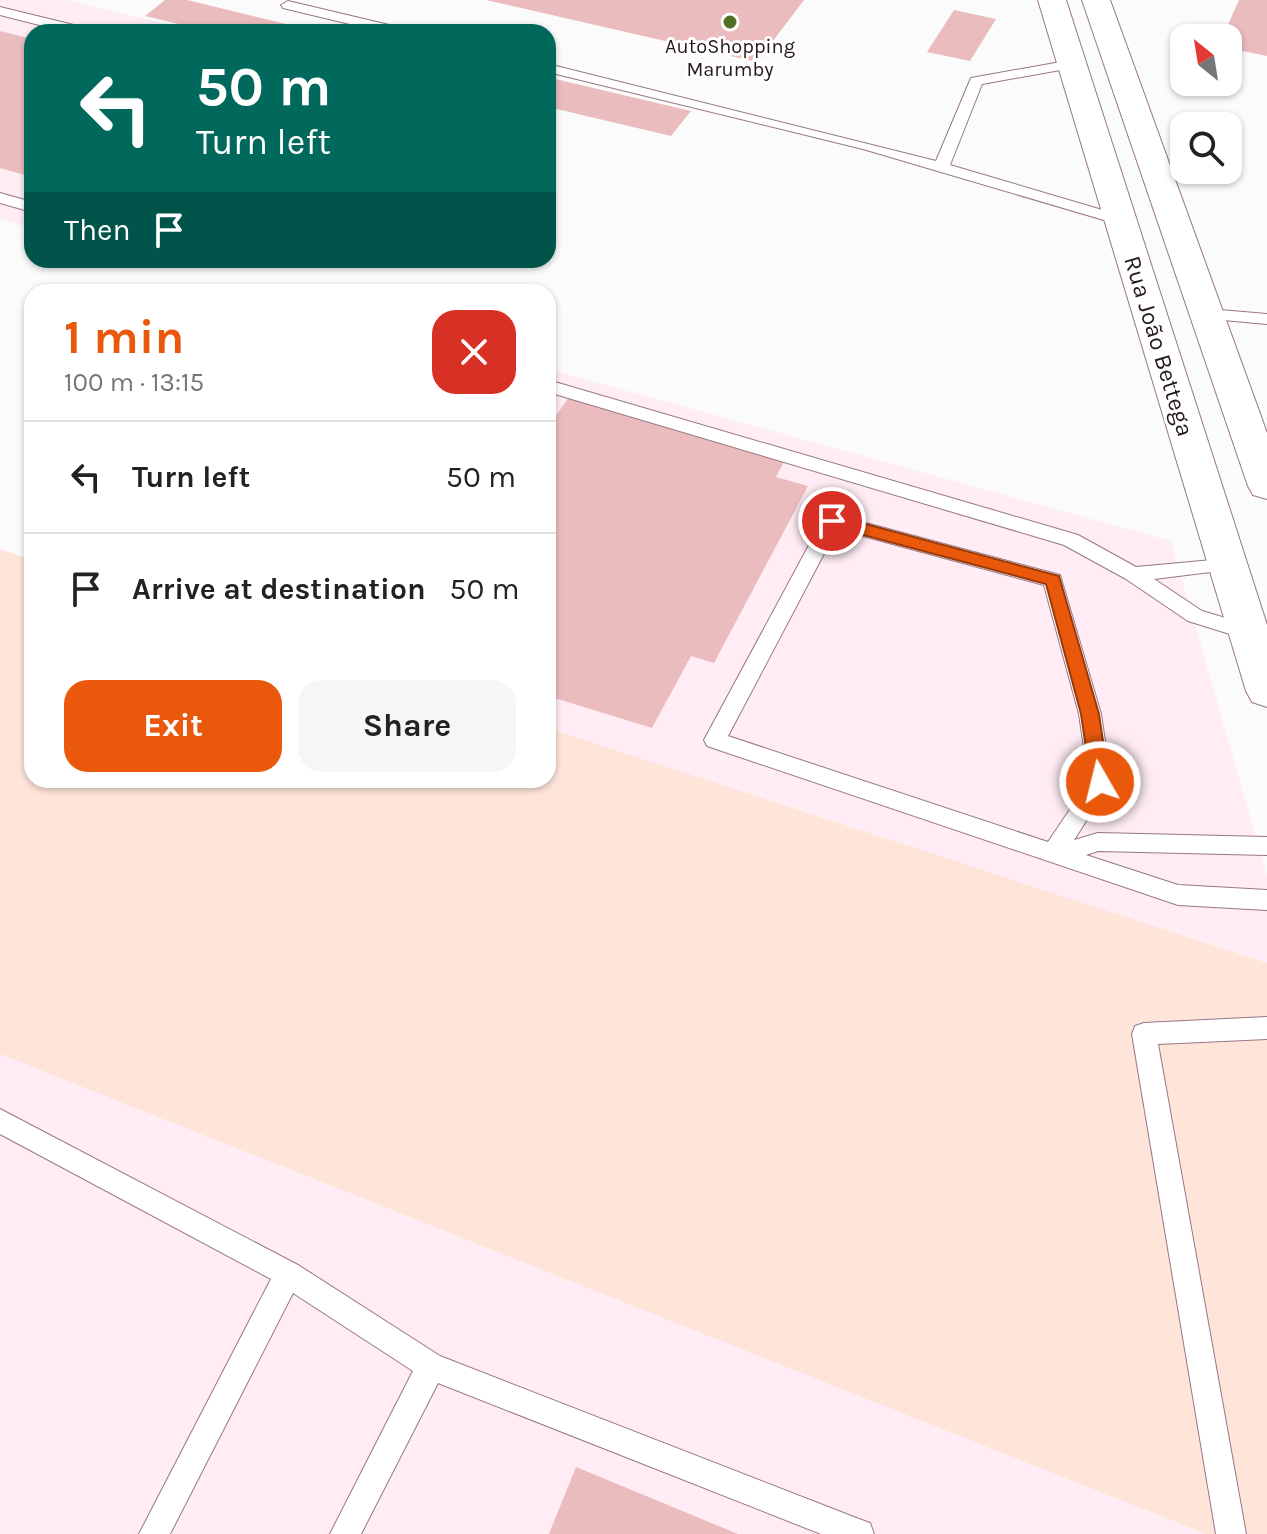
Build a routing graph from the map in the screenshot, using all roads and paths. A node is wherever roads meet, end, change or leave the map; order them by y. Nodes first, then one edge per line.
1 (1052, 0) edge
2 (1096, 0) edge
3 (288, 5) dead end
4 (0, 11) edge
5 (53, 24) edge
6 (368, 24) edge
7 (1072, 64) junction
8 (556, 70) edge
9 (941, 167) junction
10 (0, 198) edge
11 (24, 205) edge
12 (1120, 220) junction
13 (1176, 222) junction
14 (1208, 314) junction
15 (1267, 319) edge
16 (556, 388) edge
17 (1264, 469) edge
18 (1227, 563) junction
19 (1133, 574) junction
20 (1249, 632) junction
21 (1267, 691) edge
22 (1267, 846) edge
23 (1052, 855) junction
24 (1267, 900) edge
25 (1267, 1028) edge
26 (0, 1121) edge
27 (288, 1274) junction
28 (431, 1366) junction
29 (154, 1534) edge
30 (345, 1534) edge
31 (859, 1534) edge
32 (1231, 1534) edge

1 - 7 main road, Rua João Bettega
2 - 13 main road
3 - 6 lane
4 - 5 lane
7 - 9 lane
7 - 12 main road, Rua João Bettega
8 - 9 lane
9 - 12 lane
10 - 11 lane
12 - 13 main road
12 - 18 main road, Rua João Bettega
13 - 14 main road
14 - 15 lane
14 - 17 main road
16 - 19 lane
18 - 19 lane
18 - 20 main road, Rua João Bettega
19 - 20 lane
20 - 21 main road, Rua João Bettega
22 - 23 lane
23 - 23 lane
23 - 24 lane
25 - 32 lane
26 - 27 lane
27 - 28 lane
27 - 29 lane
28 - 30 lane
28 - 31 lane

